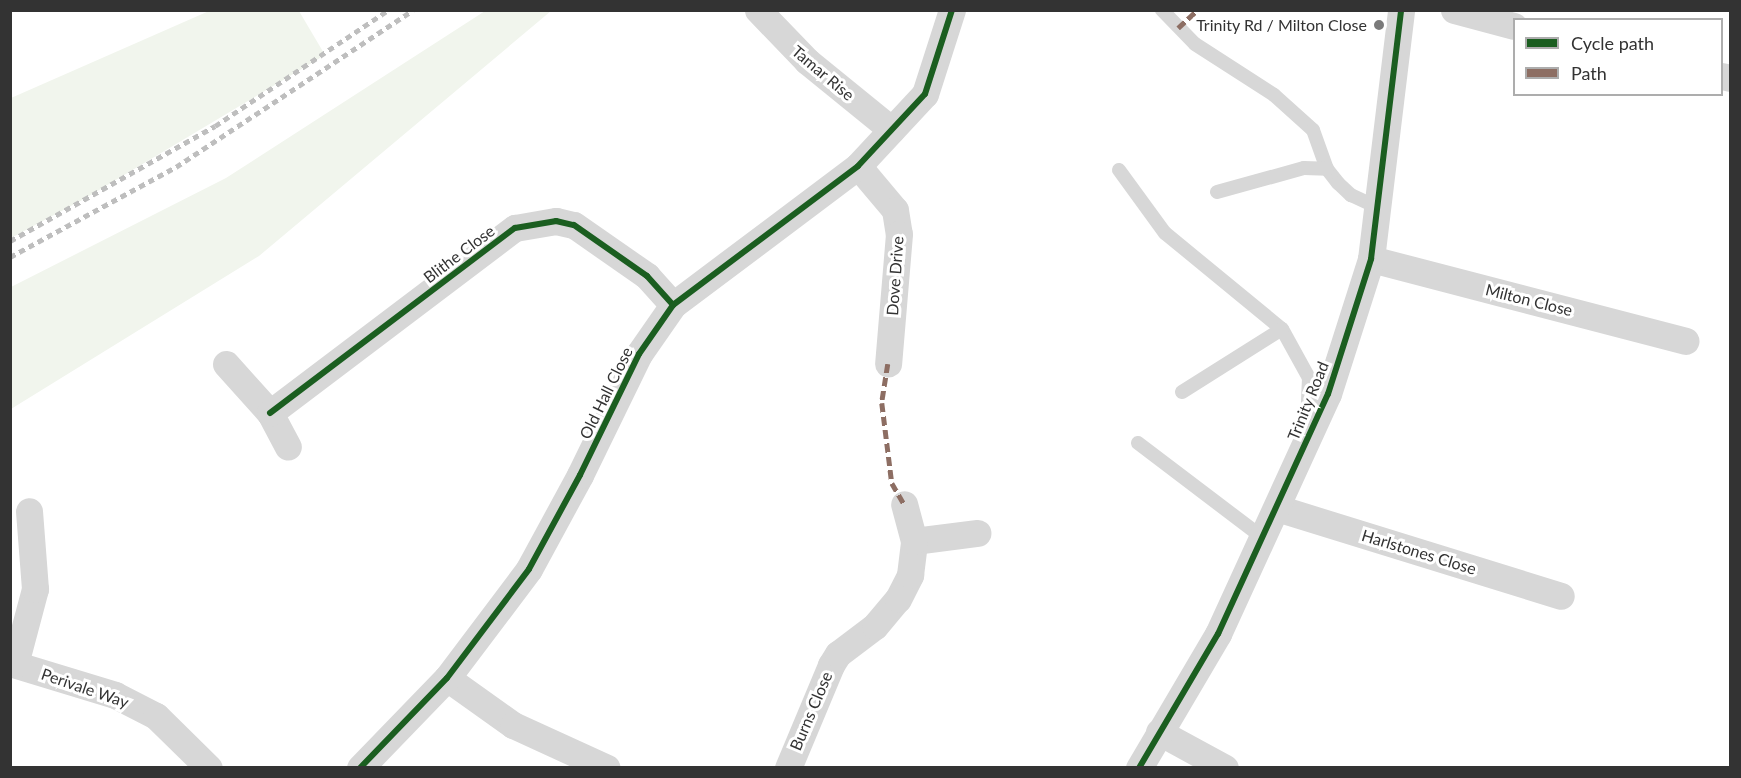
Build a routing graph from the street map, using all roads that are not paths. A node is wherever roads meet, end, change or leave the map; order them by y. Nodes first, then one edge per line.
1 (758, 10) edge
2 (952, 10) edge
3 (1162, 10) edge
4 (1401, 10) edge
5 (1454, 10) edge
6 (1513, 25) edge
7 (892, 130) junction
8 (858, 166) junction
9 (1327, 169) junction
10 (1119, 170) dead end
11 (1217, 192) dead end
12 (1377, 207) junction
13 (1371, 260) junction
14 (673, 305) junction
15 (1282, 329) junction
16 (1686, 340) dead end
17 (226, 364) dead end
18 (888, 364) dead end
19 (1182, 392) dead end
20 (270, 413) junction
21 (1306, 442) junction
22 (1138, 443) dead end
23 (288, 447) dead end
24 (904, 504) dead end
25 (1277, 508) junction
26 (29, 511) dead end
27 (977, 533) dead end
28 (1263, 538) junction
29 (914, 541) junction
30 (1561, 596) dead end
31 (13, 663) edge
32 (447, 678) junction
33 (1159, 732) junction
34 (209, 768) edge
35 (360, 768) edge
36 (608, 768) edge
37 (788, 768) edge
38 (1139, 768) edge
39 (1225, 768) edge

1 - 7 street, Tamar Rise
2 - 7 street, Old Hall Close
3 - 9 lane
4 - 12 street, Trinity Road
5 - 6 street
7 - 8 street, Old Hall Close
8 - 14 street, Old Hall Close
8 - 18 street, Dove Drive
9 - 11 lane
9 - 12 lane
10 - 15 lane
12 - 13 street, Trinity Road
13 - 16 street, Milton Close
13 - 21 street, Trinity Road
14 - 20 street, Blithe Close
14 - 32 street, Old Hall Close
15 - 19 lane
15 - 21 lane
17 - 20 street
20 - 23 street
21 - 25 street, Trinity Road
22 - 28 lane
24 - 29 street, Burns Close
25 - 28 street, Trinity Road
25 - 30 street, Harlstones Close
26 - 31 street
27 - 29 street
28 - 33 street, Trinity Road
29 - 37 street, Burns Close
31 - 34 street, Perivale Way
32 - 35 street, Old Hall Close
32 - 36 street
33 - 38 street, Trinity Road
33 - 39 street

